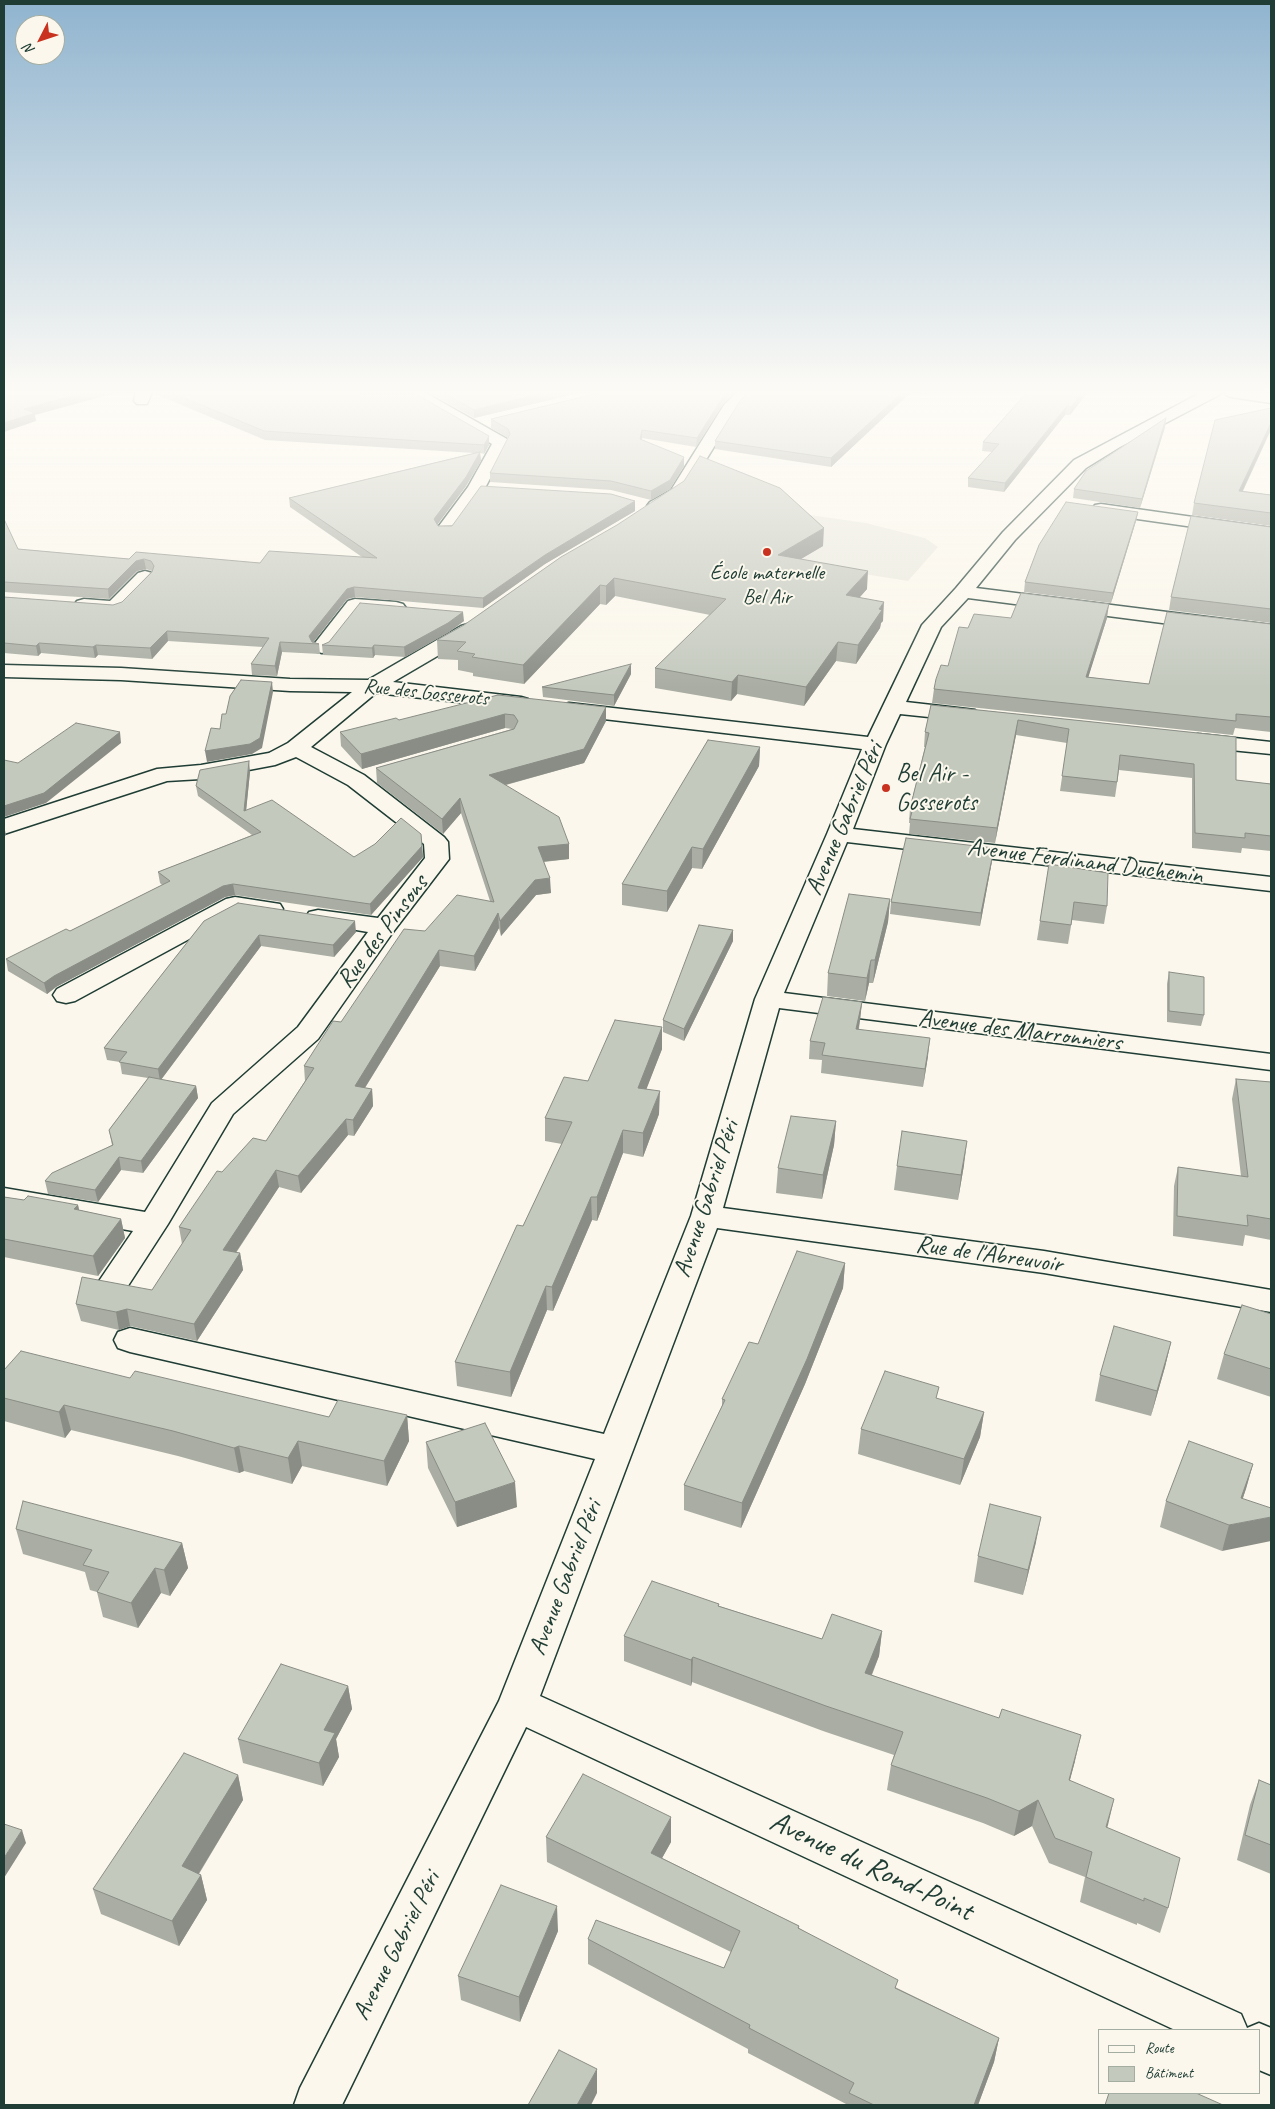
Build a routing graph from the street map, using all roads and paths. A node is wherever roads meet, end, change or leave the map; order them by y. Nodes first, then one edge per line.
1 (474, 490) edge
2 (679, 490) edge
3 (1053, 490) edge
4 (1042, 501) junction
5 (1061, 504) dead end
6 (1080, 506) edge
7 (643, 510) edge
8 (445, 530) edge
9 (1271, 534) edge
10 (145, 577) edge
11 (963, 592) junction
12 (68, 604) edge
13 (412, 610) edge
14 (460, 614) edge
15 (1271, 631) edge
16 (322, 647) edge
17 (4, 671) edge
18 (372, 686) junction
19 (894, 707) junction
20 (983, 717) edge
21 (1182, 739) edge
22 (875, 744) junction
23 (296, 748) junction
24 (1271, 748) edge
25 (384, 772) edge
26 (356, 780) junction
27 (4, 827) edge
28 (839, 834) junction
29 (1271, 884) edge
30 (384, 927) junction
31 (66, 996) dead end
32 (768, 999) junction
33 (1271, 1062) edge
34 (4, 1198) edge
35 (706, 1216) junction
36 (153, 1224) junction
37 (113, 1284) edge
38 (1271, 1302) edge
39 (130, 1340) dead end
40 (615, 1450) junction
41 (518, 1704) junction
42 (1223, 2029) edge
43 (317, 2105) edge

1 - 8 street
2 - 7 street
3 - 4 street, Avenue Gabriel Péri
4 - 5 street
4 - 11 street, Avenue Gabriel Péri
6 - 9 street
10 - 12 street
11 - 15 street
11 - 19 street, Avenue Gabriel Péri
13 - 16 street
14 - 18 street
17 - 18 street, Rue des Gosserots
18 - 22 street, Rue des Gosserots
18 - 23 street
19 - 20 street
19 - 22 street, Avenue Gabriel Péri
21 - 24 street
22 - 28 street, Avenue Gabriel Péri
23 - 26 street, Rue des Pinsons
23 - 27 street
25 - 26 street
26 - 30 street, Rue des Pinsons
28 - 29 street, Avenue Ferdinand Duchemin
28 - 32 street, Avenue Gabriel Péri
30 - 31 street
30 - 36 street, Rue des Pinsons
32 - 33 street, Avenue des Marronniers
32 - 35 street, Avenue Gabriel Péri
34 - 36 street
35 - 38 street, Rue de l'Abreuvoir
35 - 40 street, Avenue Gabriel Péri
36 - 37 street, Rue des Pinsons
39 - 40 street
40 - 41 street, Avenue Gabriel Péri
41 - 42 street, Avenue du Rond-Point
41 - 43 street, Avenue Gabriel Péri

